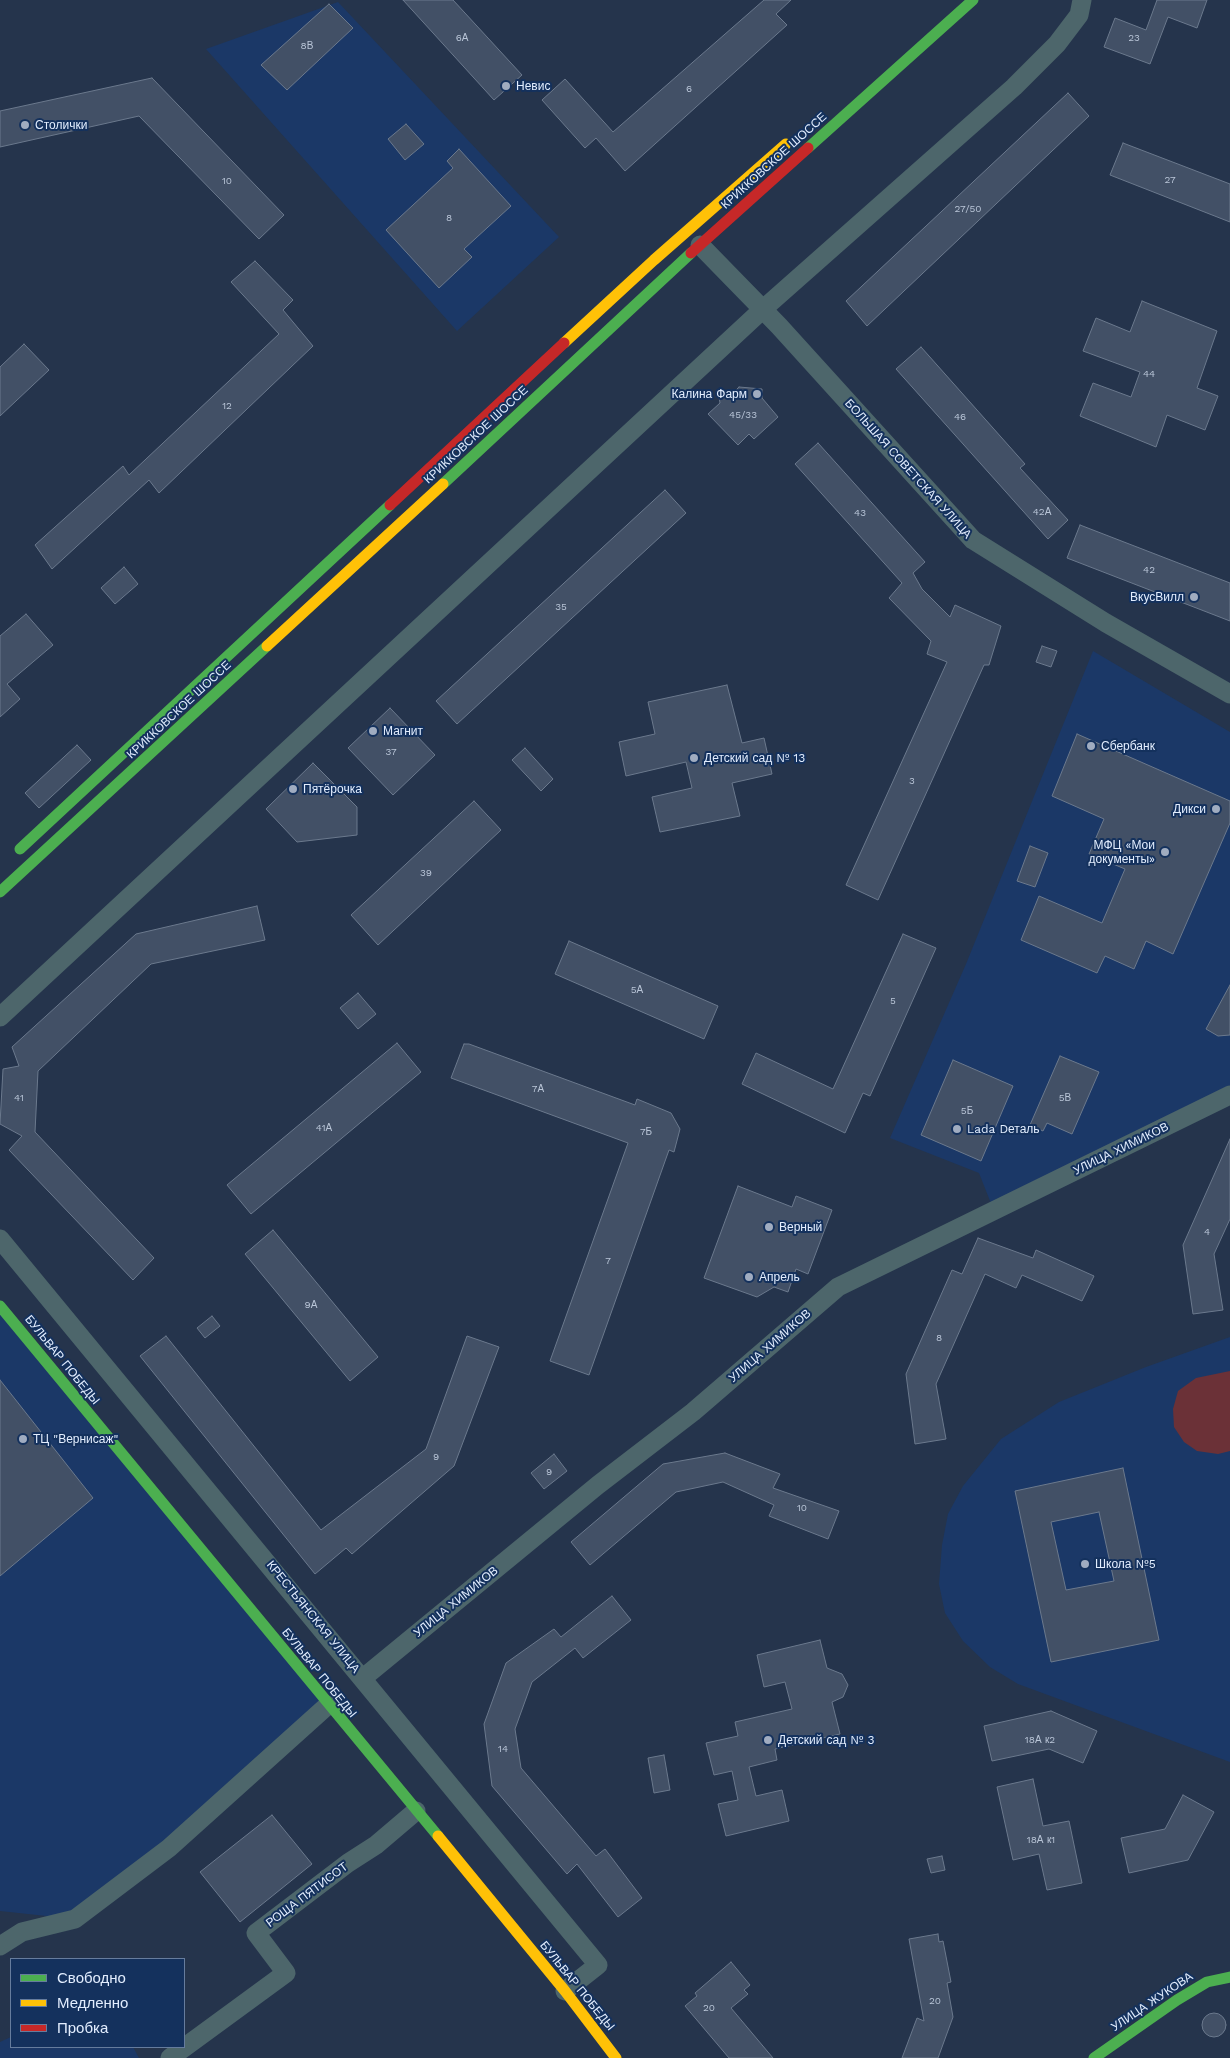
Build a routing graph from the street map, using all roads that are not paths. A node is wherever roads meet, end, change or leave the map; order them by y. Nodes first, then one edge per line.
1 (973, 0) edge
2 (1082, 0) edge
3 (793, 138) dead end
4 (700, 245) junction
5 (762, 310) junction
6 (1230, 694) edge
7 (14, 855) dead end
8 (0, 892) edge
9 (0, 1017) edge
10 (1230, 1096) edge
11 (0, 1239) edge
12 (0, 1306) edge
13 (363, 1678) junction
14 (328, 1705) junction
15 (416, 1811) junction
16 (0, 1946) edge
17 (1230, 1977) edge
18 (565, 1991) junction
19 (185, 2047) edge
20 (184, 2048) edge
21 (170, 2058) edge
22 (616, 2058) edge
23 (1094, 2058) edge

1 - 4 main road, КРИККОВСКОЕ ШОССЕ
2 - 5 street
3 - 7 main road
4 - 5 street, БОЛЬШАЯ СОВЕТСКАЯ УЛИЦА
4 - 8 main road, КРИККОВСКОЕ ШОССЕ
5 - 6 street, БОЛЬШАЯ СОВЕТСКАЯ УЛИЦА
5 - 9 street
10 - 13 street, УЛИЦА ХИМИКОВ
11 - 13 street, КРЕСТЬЯНСКАЯ УЛИЦА
12 - 14 main road, БУЛЬВАР ПОБЕДЫ
13 - 18 street, КРЕСТЬЯНСКАЯ УЛИЦА
14 - 15 main road, БУЛЬВАР ПОБЕДЫ
14 - 16 street
15 - 18 main road, БУЛЬВАР ПОБЕДЫ
15 - 19 street, РОЩА ПЯТИСОТ
17 - 23 main road, УЛИЦА ЖУКОВА
18 - 22 main road, БУЛЬВАР ПОБЕДЫ
20 - 21 street, РОЩА ПЯТИСОТ

